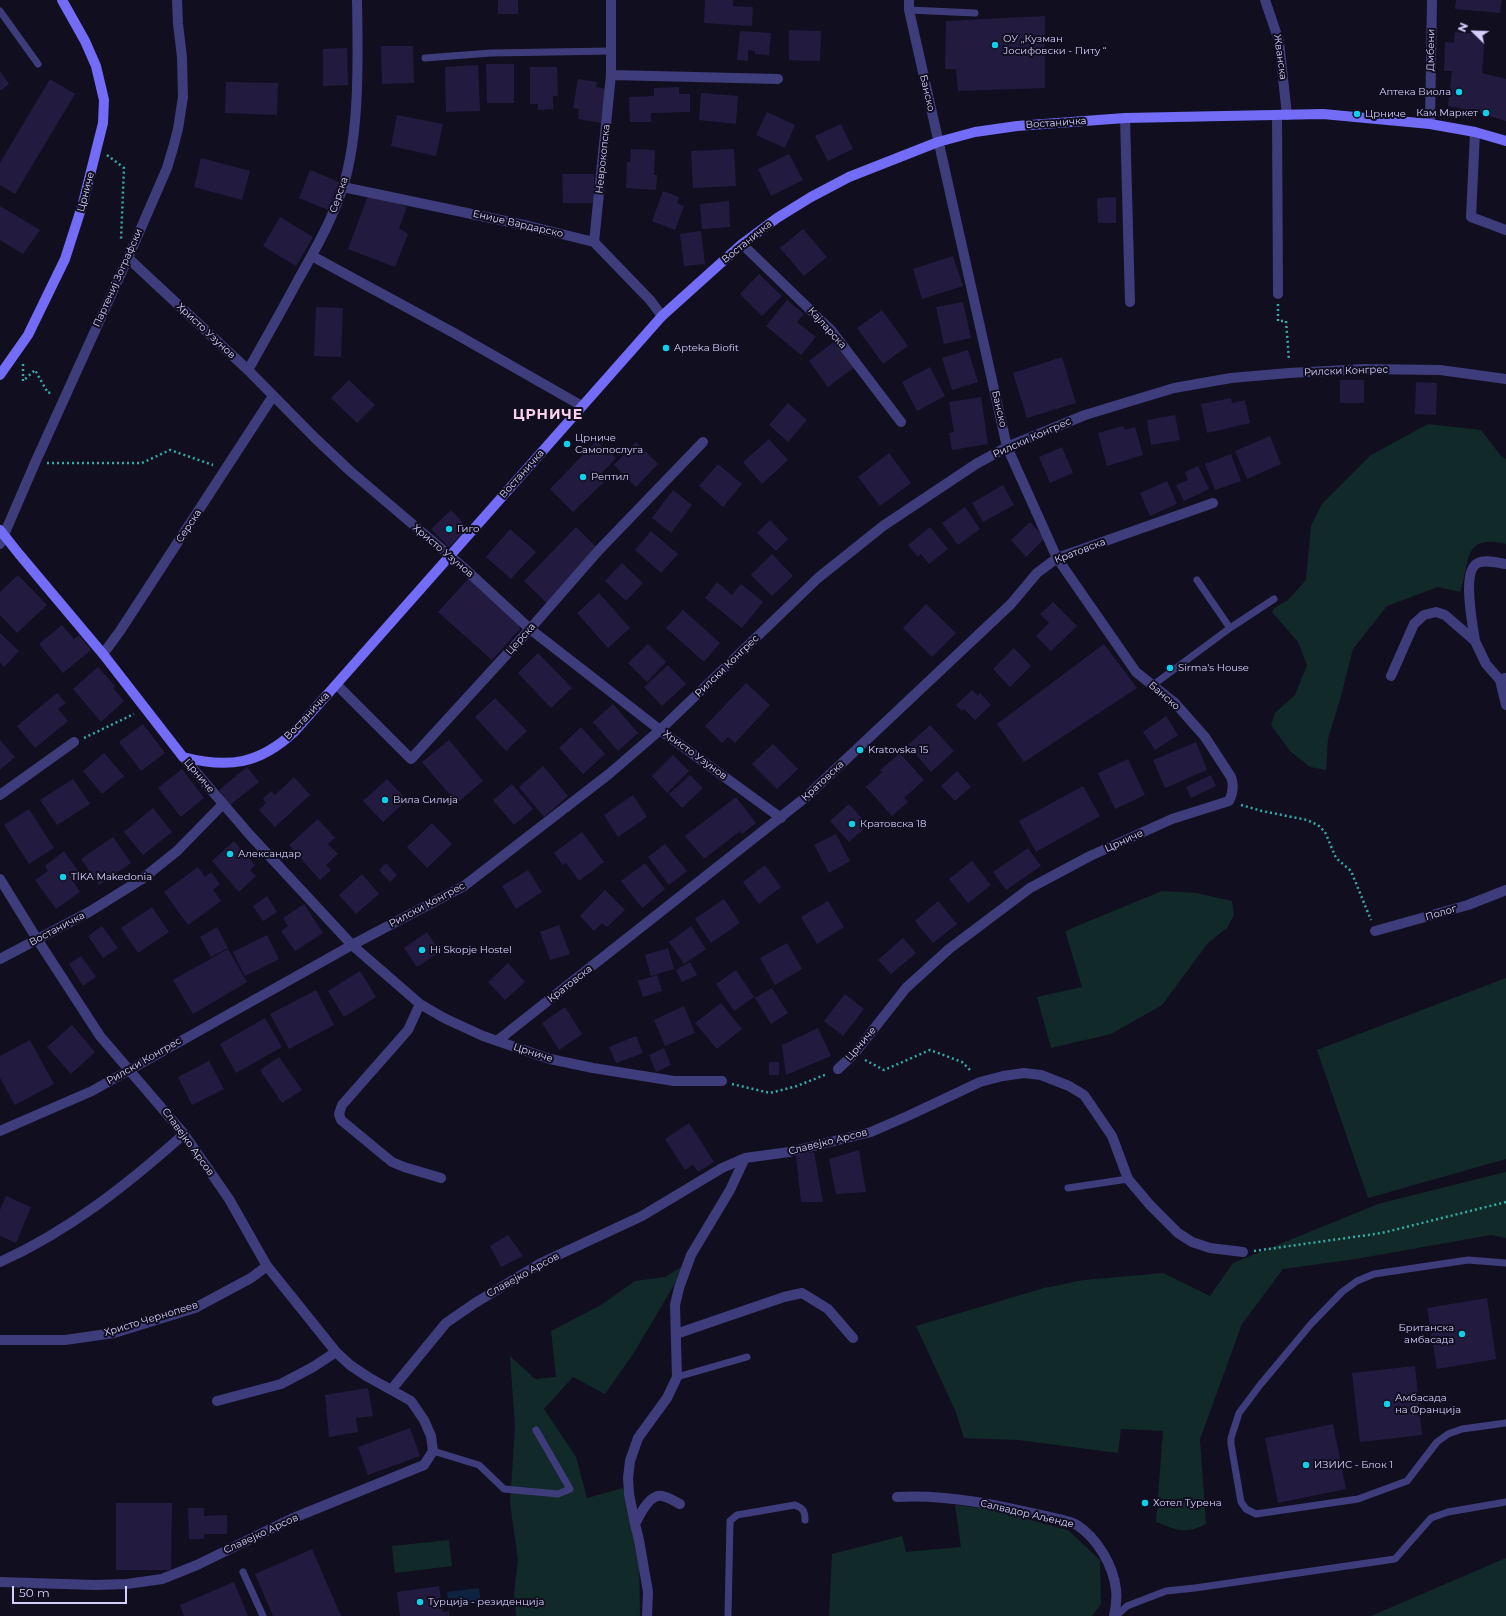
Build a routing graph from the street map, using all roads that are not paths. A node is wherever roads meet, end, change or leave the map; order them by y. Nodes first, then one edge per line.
1 (62, 0) edge
2 (177, 0) edge
3 (357, 0) edge
4 (611, 0) edge
5 (1265, 0) edge
6 (1432, 0) edge
7 (909, 5) edge
8 (0, 11) edge
9 (975, 13) dead end
10 (612, 51) junction
11 (425, 58) dead end
12 (38, 64) dead end
13 (612, 75) junction
14 (778, 79) dead end
15 (1282, 115) junction
16 (1125, 118) junction
17 (1430, 124) junction
18 (1474, 132) junction
19 (1506, 141) edge
20 (938, 142) junction
21 (343, 187) junction
22 (1506, 230) edge
23 (594, 242) junction
24 (742, 244) junction
25 (312, 256) junction
26 (128, 258) junction
27 (1278, 294) road end
28 (1130, 302) dead end
29 (662, 316) junction
30 (248, 370) junction
31 (0, 375) edge
32 (1506, 379) edge
33 (273, 396) junction
34 (582, 406) junction
35 (901, 422) dead end
36 (703, 442) dead end
37 (1007, 447) junction
38 (1213, 503) dead end
39 (1, 536) edge
40 (449, 556) junction
41 (1057, 558) junction
42 (1506, 564) edge
43 (1197, 580) dead end
44 (1274, 599) dead end
45 (1230, 628) junction
46 (530, 629) junction
47 (1475, 641) junction
48 (103, 654) junction
49 (1391, 676) dead end
50 (1503, 679) edge
51 (337, 685) junction
52 (1153, 685) junction
53 (1506, 705) edge
54 (660, 730) junction
55 (74, 742) road end
56 (183, 757) junction
57 (0, 795) edge
58 (1229, 801) joint
59 (223, 804) junction
60 (781, 818) junction
61 (0, 879) edge
62 (1506, 890) edge
63 (1375, 931) road end
64 (37, 940) junction
65 (352, 945) junction
66 (0, 959) edge
67 (420, 1004) junction
68 (496, 1041) junction
69 (130, 1069) junction
70 (838, 1069) road end
71 (722, 1081) road end
72 (0, 1131) edge
73 (184, 1134) junction
74 (745, 1158) junction
75 (441, 1178) dead end
76 (1128, 1179) junction
77 (1068, 1188) dead end
78 (1243, 1252) road end
79 (0, 1262) edge
80 (1506, 1263) edge
81 (267, 1266) junction
82 (676, 1334) junction
83 (853, 1338) dead end
84 (0, 1340) edge
85 (336, 1352) junction
86 (747, 1357) dead end
87 (677, 1377) junction
88 (391, 1390) junction
89 (217, 1401) dead end
90 (1506, 1423) edge
91 (536, 1430) dead end
92 (433, 1451) junction
93 (897, 1497) dead end
94 (1506, 1502) edge
95 (680, 1504) dead end
96 (805, 1520) dead end
97 (635, 1524) junction
98 (243, 1572) dead end
99 (0, 1582) edge
100 (263, 1616) edge
101 (647, 1616) edge
102 (728, 1616) edge
103 (1115, 1616) edge

1 - 31 street, Црниче
2 - 26 street, Партениј Зографски
3 - 21 street, Серска
4 - 10 street, Неврокопска
5 - 15 street, Жванска
6 - 17 street, Дмбени
7 - 9 lane
7 - 20 street, Банско
8 - 12 lane
10 - 11 lane
10 - 13 street, Неврокопска
13 - 14 street
13 - 23 street, Неврокопска
15 - 16 street, Востаничка
15 - 17 street, Востаничка
15 - 27 street, Жванска
16 - 20 street, Востаничка
16 - 28 street
17 - 18 street, Востаничка
18 - 19 street, Востаничка
18 - 22 street
20 - 24 street, Востаничка
20 - 37 street, Банско
21 - 23 street, Ениџе Вардарско
21 - 25 street, Серска
23 - 29 street
24 - 29 street, Востаничка
24 - 35 street, Кајларска
25 - 30 street, Серска
25 - 34 street
26 - 30 street, Христо Узунов
26 - 39 street, Партениј Зографски
29 - 34 street, Востаничка
30 - 33 street, Христо Узунов
32 - 37 street, Рилски Конгрес
33 - 40 street, Христо Узунов
33 - 48 street, Серска
34 - 40 street, Востаничка
36 - 46 street, Церска
37 - 41 street, Банско
37 - 54 street, Рилски Конгрес
38 - 41 street, Кратовска
39 - 48 street, Црниче
40 - 46 street, Христо Узунов
40 - 51 street, Востаничка
41 - 52 street, Банско
41 - 60 street, Кратовска
42 - 47 street
43 - 45 lane
44 - 45 lane
45 - 52 lane
46 - 51 street, Церска
46 - 54 street, Христо Узунов
47 - 49 street
47 - 50 street
48 - 56 street, Црниче
50 - 53 street
51 - 56 street, Востаничка
52 - 58 street, Банско
54 - 60 street, Христо Узунов
54 - 65 street, Рилски Конгрес
55 - 57 street
56 - 59 street, Црниче
58 - 70 street, Црниче
59 - 64 street, Востаничка
59 - 65 street, Црниче
60 - 68 street, Кратовска
61 - 64 street, Славејко Арсов
62 - 63 street, Полог
64 - 66 street, Востаничка
64 - 69 street, Славејко Арсов
65 - 67 street, Црниче
65 - 69 street, Рилски Конгрес
67 - 68 street, Црниче
67 - 75 street
68 - 71 street, Црниче
69 - 72 street, Рилски Конгрес
69 - 73 street, Славејко Арсов
73 - 79 street
73 - 81 street, Славејко Арсов
74 - 76 street, Славејко Арсов
74 - 82 street
74 - 88 street, Славејко Арсов
76 - 77 lane
76 - 78 street, Славејко Арсов
80 - 90 lane
81 - 84 street, Христо Чернопеев
81 - 85 street, Славејко Арсов
82 - 83 street
82 - 87 street
85 - 88 street, Славејко Арсов
85 - 89 street
86 - 87 lane
87 - 97 street
88 - 92 street, Славејко Арсов
91 - 92 lane
92 - 99 street, Славејко Арсов
93 - 103 street, Салвадор Аљенде
94 - 103 lane
95 - 97 street
96 - 102 lane
97 - 101 street
98 - 100 lane

